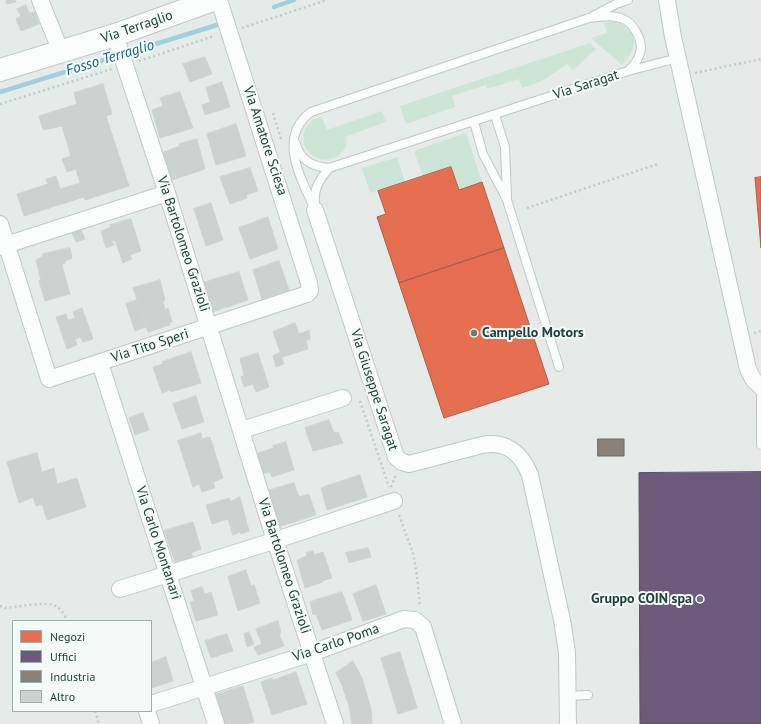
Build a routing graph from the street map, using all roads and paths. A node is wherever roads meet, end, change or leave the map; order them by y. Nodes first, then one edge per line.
1 (40, 0) edge
2 (213, 0) edge
3 (219, 0) edge
4 (628, 0) edge
5 (667, 0) edge
6 (589, 18) junction
7 (116, 39) junction
8 (61, 52) junction
9 (678, 58) junction
10 (761, 59) edge
11 (118, 64) junction
12 (0, 70) edge
13 (628, 71) junction
14 (682, 76) junction
15 (0, 104) edge
16 (273, 113) dead end
17 (495, 115) junction
18 (474, 122) junction
19 (294, 137) junction
20 (281, 140) dead end
21 (658, 164) dead end
22 (329, 168) junction
23 (167, 193) junction
24 (507, 200) junction
25 (527, 208) dead end
26 (315, 210) junction
27 (0, 224) edge
28 (3, 246) edge
29 (309, 283) joint
30 (209, 326) junction
31 (100, 363) junction
32 (560, 367) dead end
33 (761, 387) edge
34 (343, 398) dead end
35 (242, 430) junction
36 (761, 445) edge
37 (380, 462) dead end
38 (393, 471) dead end
39 (394, 501) junction
40 (275, 540) junction
41 (167, 574) junction
42 (120, 589) dead end
43 (0, 606) edge
44 (67, 620) edge
45 (415, 620) junction
46 (312, 652) junction
47 (204, 687) junction
48 (588, 695) dead end
49 (567, 696) junction
50 (152, 704) edge
51 (95, 712) edge
52 (147, 712) edge
53 (99, 724) edge
54 (151, 724) edge
55 (216, 724) edge
56 (335, 724) edge
57 (453, 724) edge
58 (568, 724) edge

1 - 8 street
2 - 7 main road, Via Terraglio
3 - 29 street, Via Amatore Sciesa
4 - 6 lane
5 - 9 street
6 - 13 lane, Via Saragat
6 - 19 lane, Via Saragat
7 - 8 main road, Via Terraglio
7 - 11 street, Via Bartolomeo Grazioli
8 - 12 main road, Via Terraglio
9 - 13 lane
9 - 14 street
10 - 14 path
11 - 15 path
11 - 23 street, Via Bartolomeo Grazioli
13 - 17 lane, Via Saragat
14 - 33 street
16 - 20 path
17 - 18 lane, Via Saragat
17 - 24 lane
18 - 22 lane, Via Saragat
18 - 24 lane
19 - 22 lane
19 - 26 lane
21 - 25 path
22 - 26 lane
23 - 28 street
23 - 30 street, Via Bartolomeo Grazioli
24 - 32 lane
26 - 49 street, Via Giuseppe Saragat
27 - 28 street
28 - 31 street, Via Tito Speri
29 - 30 street, Via Tito Speri
30 - 31 street, Via Tito Speri
30 - 35 street, Via Bartolomeo Grazioli
31 - 41 street, Via Carlo Montanari
33 - 36 lane
34 - 35 street
35 - 40 street, Via Bartolomeo Grazioli
37 - 39 path
38 - 39 path
39 - 40 street
39 - 45 path
40 - 41 street
40 - 46 street, Via Bartolomeo Grazioli
41 - 42 street
41 - 47 street, Via Carlo Montanari
43 - 44 path
45 - 46 street, Via Carlo Poma
45 - 57 street
46 - 47 street, Via Carlo Poma
46 - 56 street, Via Bartolomeo Grazioli
47 - 50 street, Via Carlo Poma
47 - 55 street, Via Carlo Montanari
48 - 49 lane
49 - 58 street, Via Giuseppe Saragat
51 - 53 path
52 - 54 street

